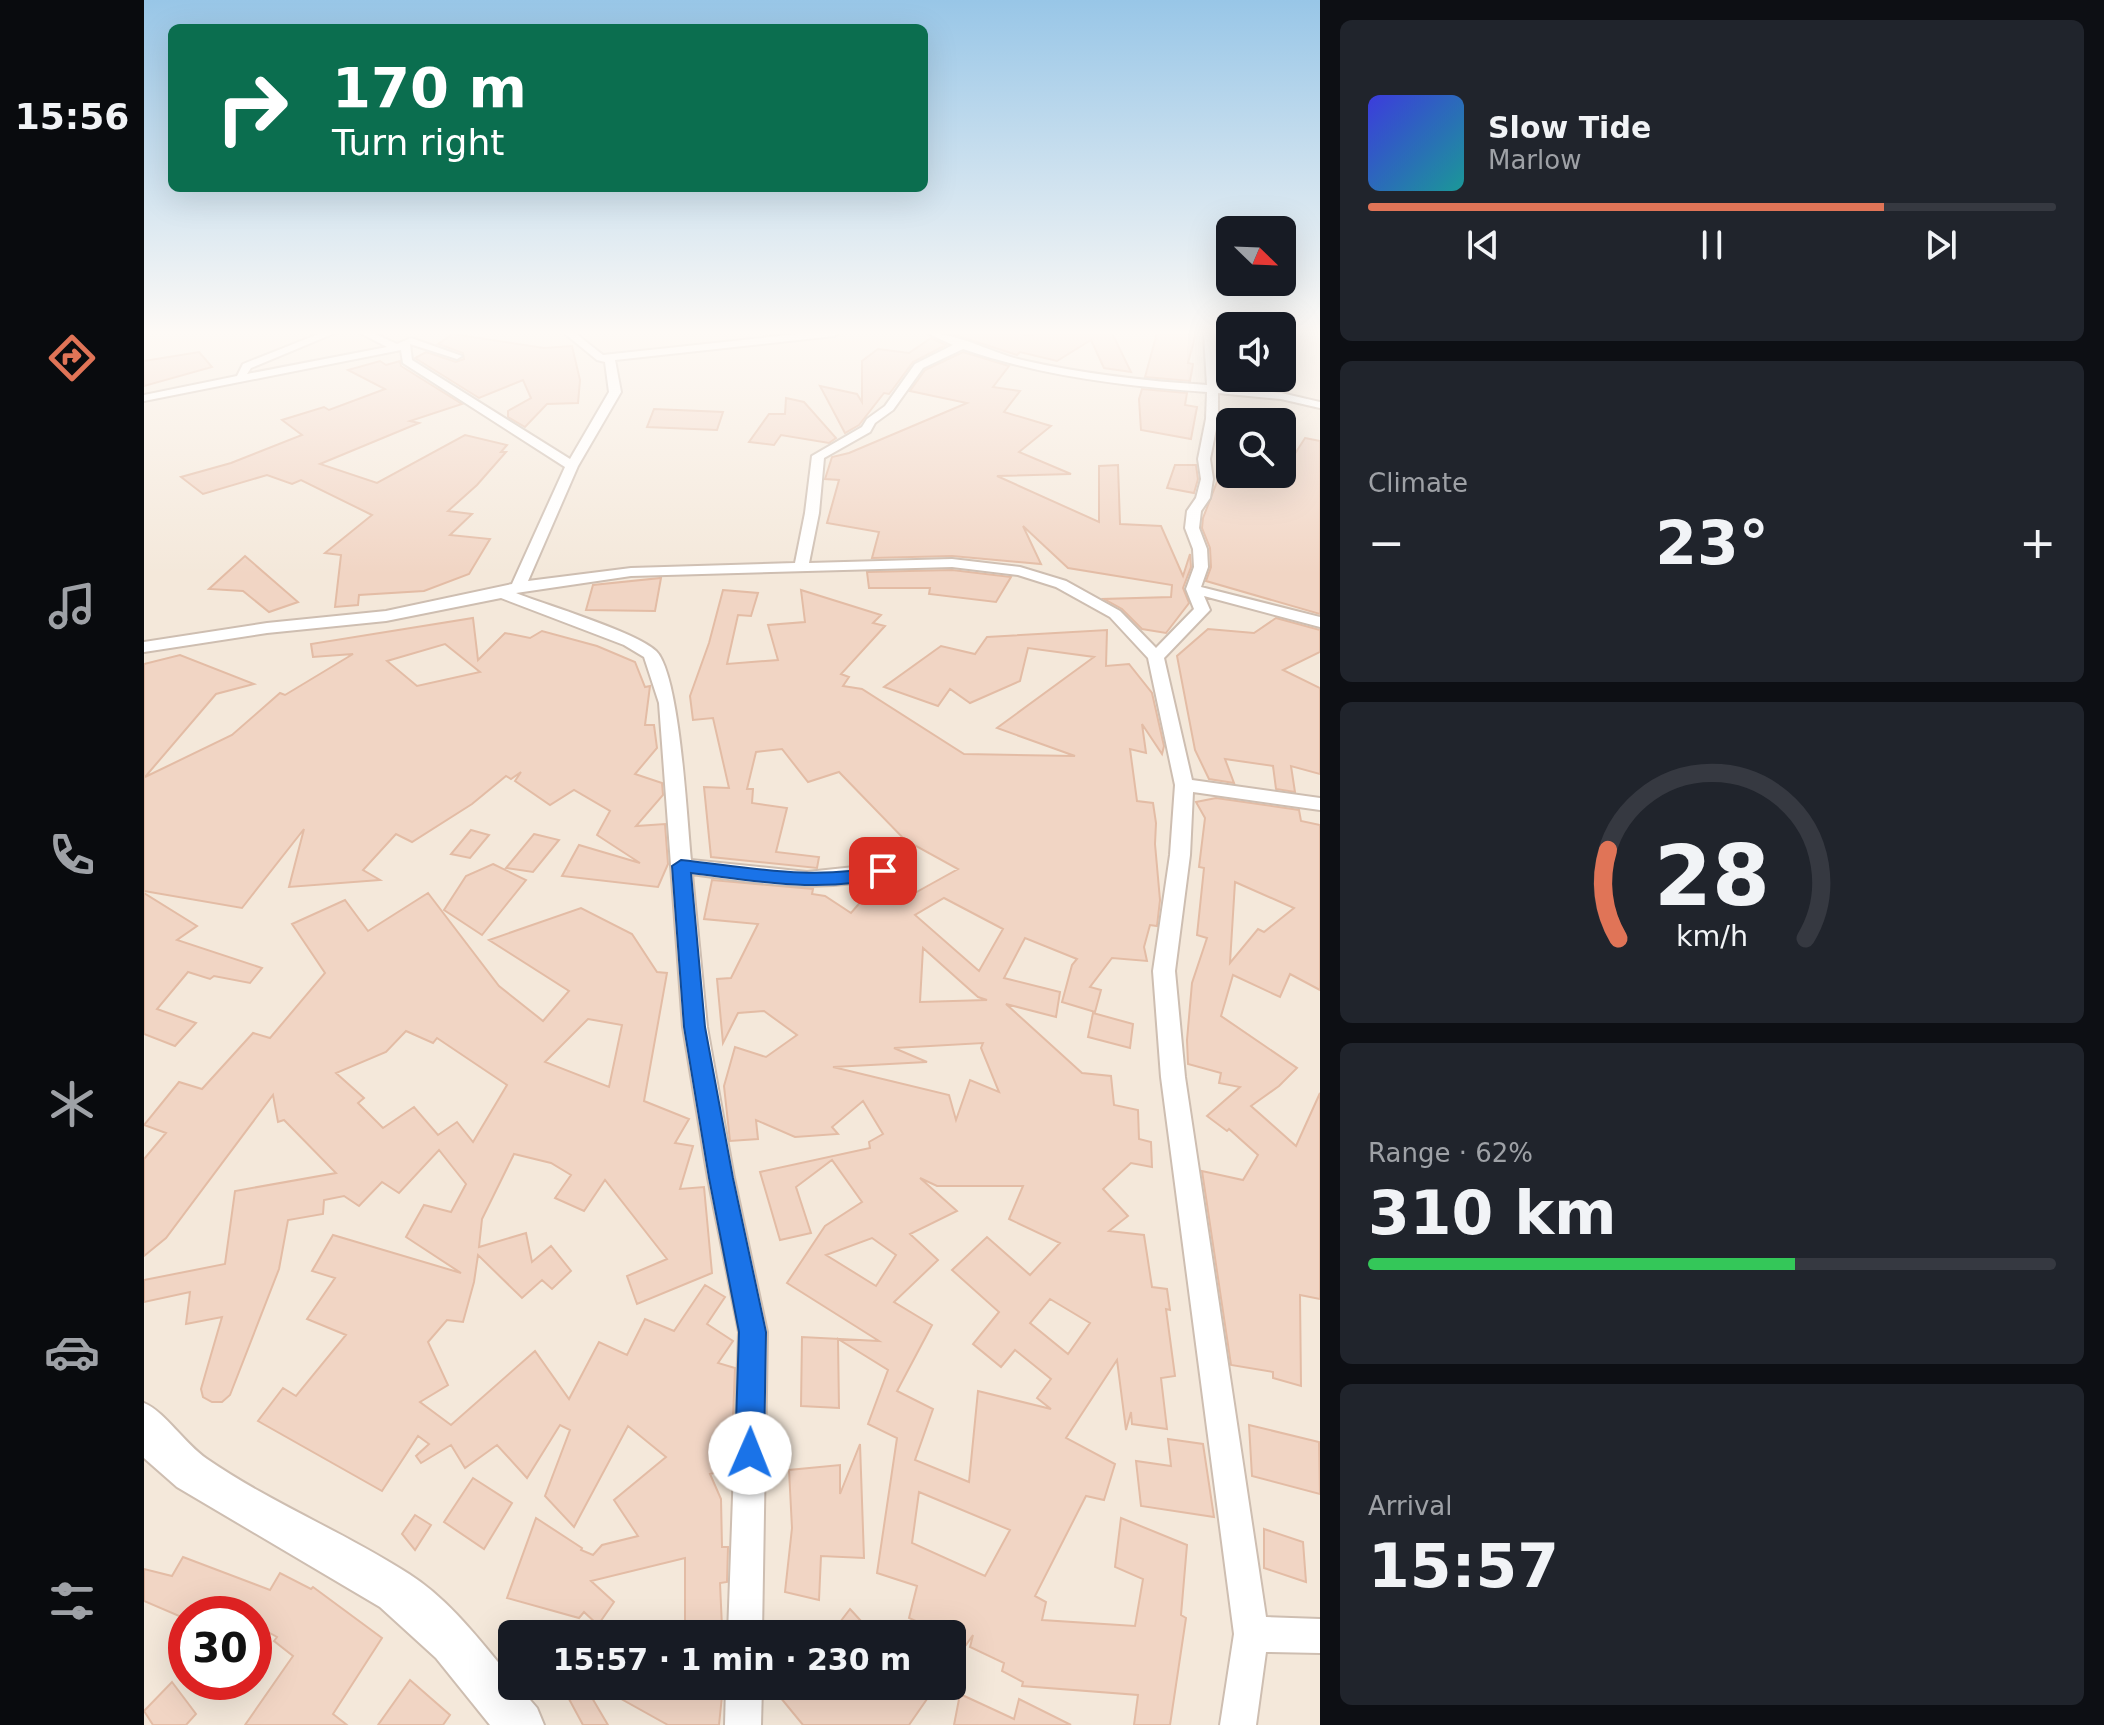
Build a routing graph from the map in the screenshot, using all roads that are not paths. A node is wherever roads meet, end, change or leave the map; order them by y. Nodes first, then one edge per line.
1 (490, 414) edge
2 (603, 414) edge
3 (881, 414) edge
4 (1212, 414) edge
5 (572, 466) junction
6 (801, 567) junction
7 (1193, 589) junction
8 (510, 590) junction
9 (1320, 622) edge
10 (144, 647) edge
11 (1156, 657) junction
12 (1184, 785) junction
13 (1320, 804) edge
14 (681, 866) junction
15 (883, 871) dead end
16 (144, 1423) edge
17 (745, 1620) edge
18 (1251, 1634) junction
19 (1320, 1636) edge
20 (744, 1700) edge
21 (520, 1725) edge
22 (743, 1725) edge
23 (1238, 1725) edge

1 - 5 street
2 - 5 street
3 - 6 street
4 - 7 street
5 - 8 street
6 - 8 street
6 - 11 street
7 - 9 street
7 - 11 street
8 - 10 street
8 - 14 street
11 - 12 street
12 - 13 street
12 - 18 street
14 - 15 street
14 - 17 street
16 - 21 street
18 - 19 street
18 - 23 street
20 - 22 street

